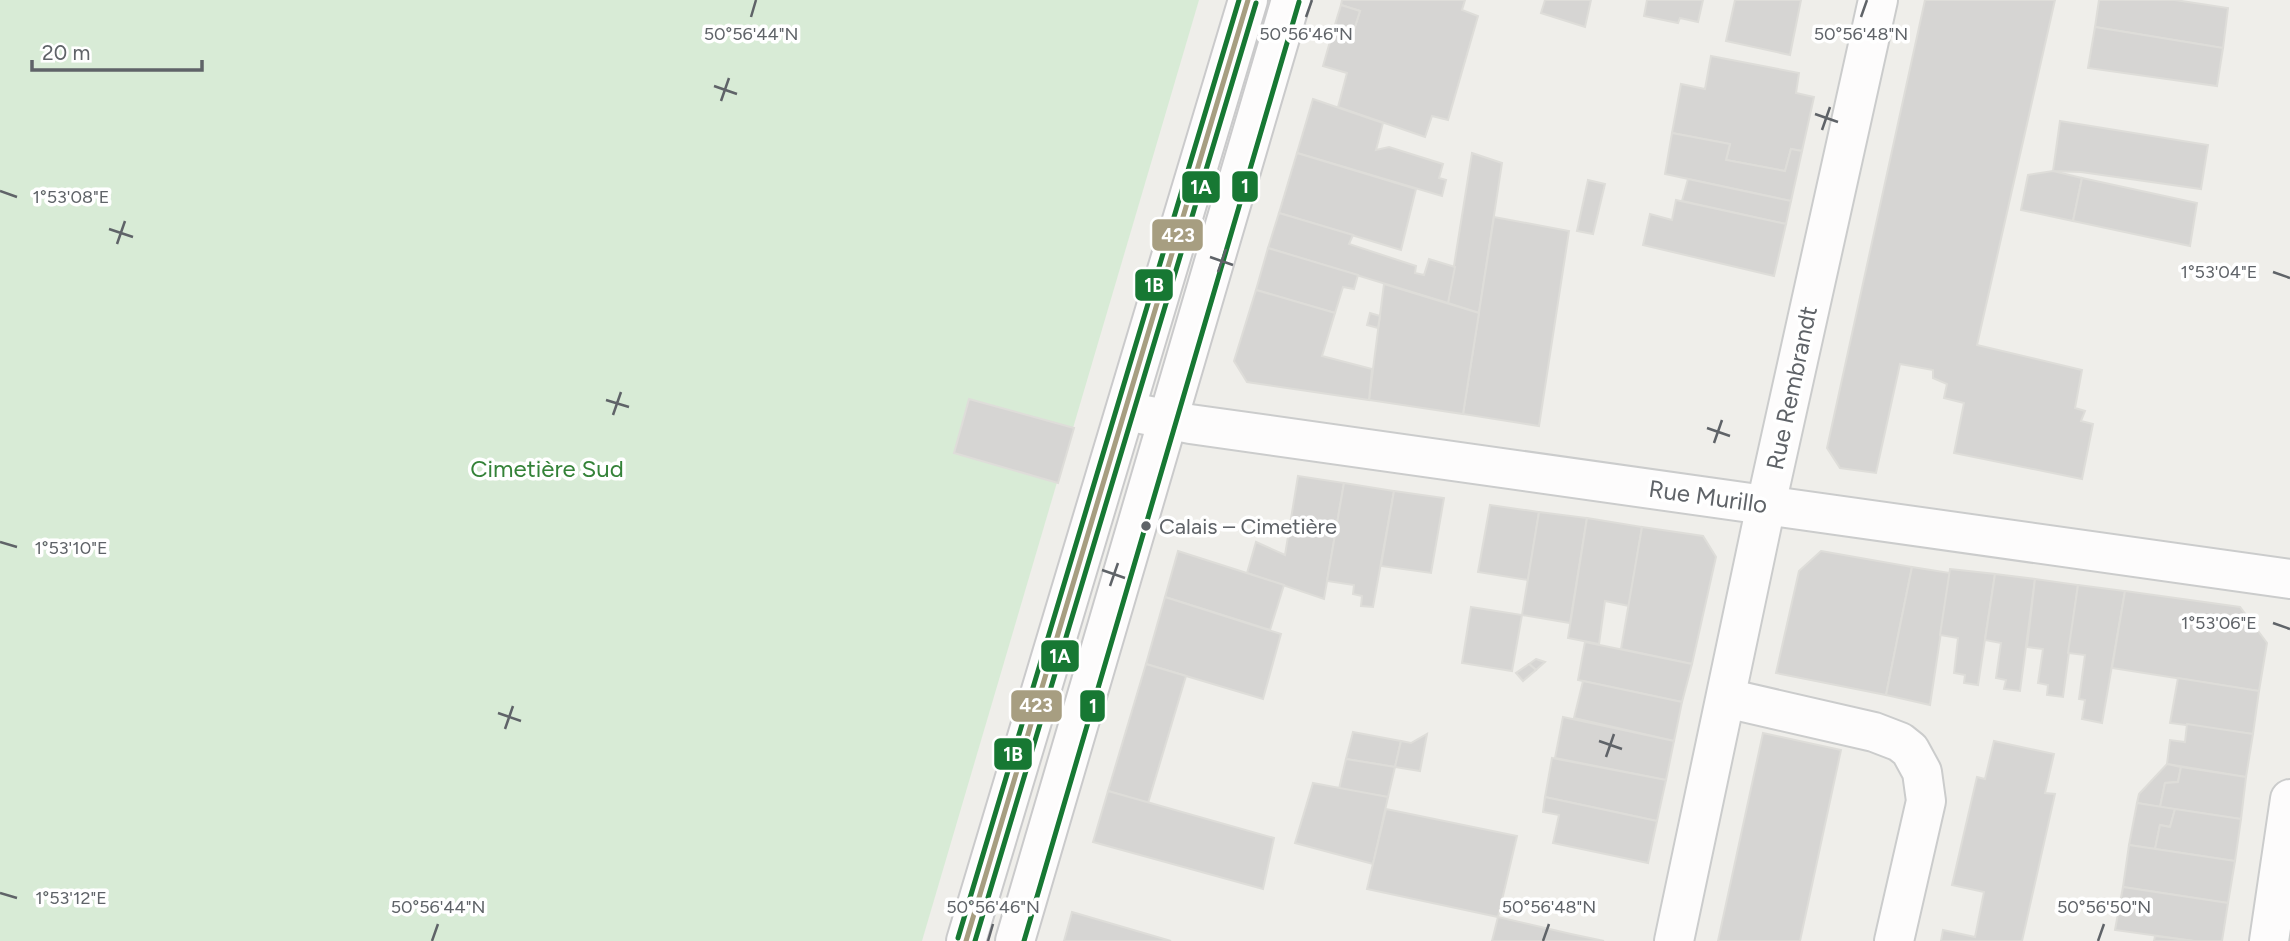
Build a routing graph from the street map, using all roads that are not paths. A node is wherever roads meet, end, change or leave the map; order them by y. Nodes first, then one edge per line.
1 (1248, 0) edge
2 (1291, 0) edge
3 (1878, 0) edge
4 (1126, 411) junction
5 (1168, 420) junction
6 (1766, 505) junction
7 (2290, 579) edge
8 (1726, 698) junction
9 (2290, 799) edge
10 (966, 941) edge
11 (1015, 941) edge
12 (1674, 941) edge
13 (1895, 941) edge
14 (2269, 941) edge

1 - 4 street
2 - 5 street
3 - 6 street, Rue Rembrandt
4 - 5 street, Rue Murillo
4 - 10 street
5 - 6 street, Rue Murillo
5 - 11 street
6 - 7 street, Rue Murillo
6 - 8 street, Rue Rembrandt
8 - 12 street, Rue Rembrandt
8 - 13 street
9 - 14 street

